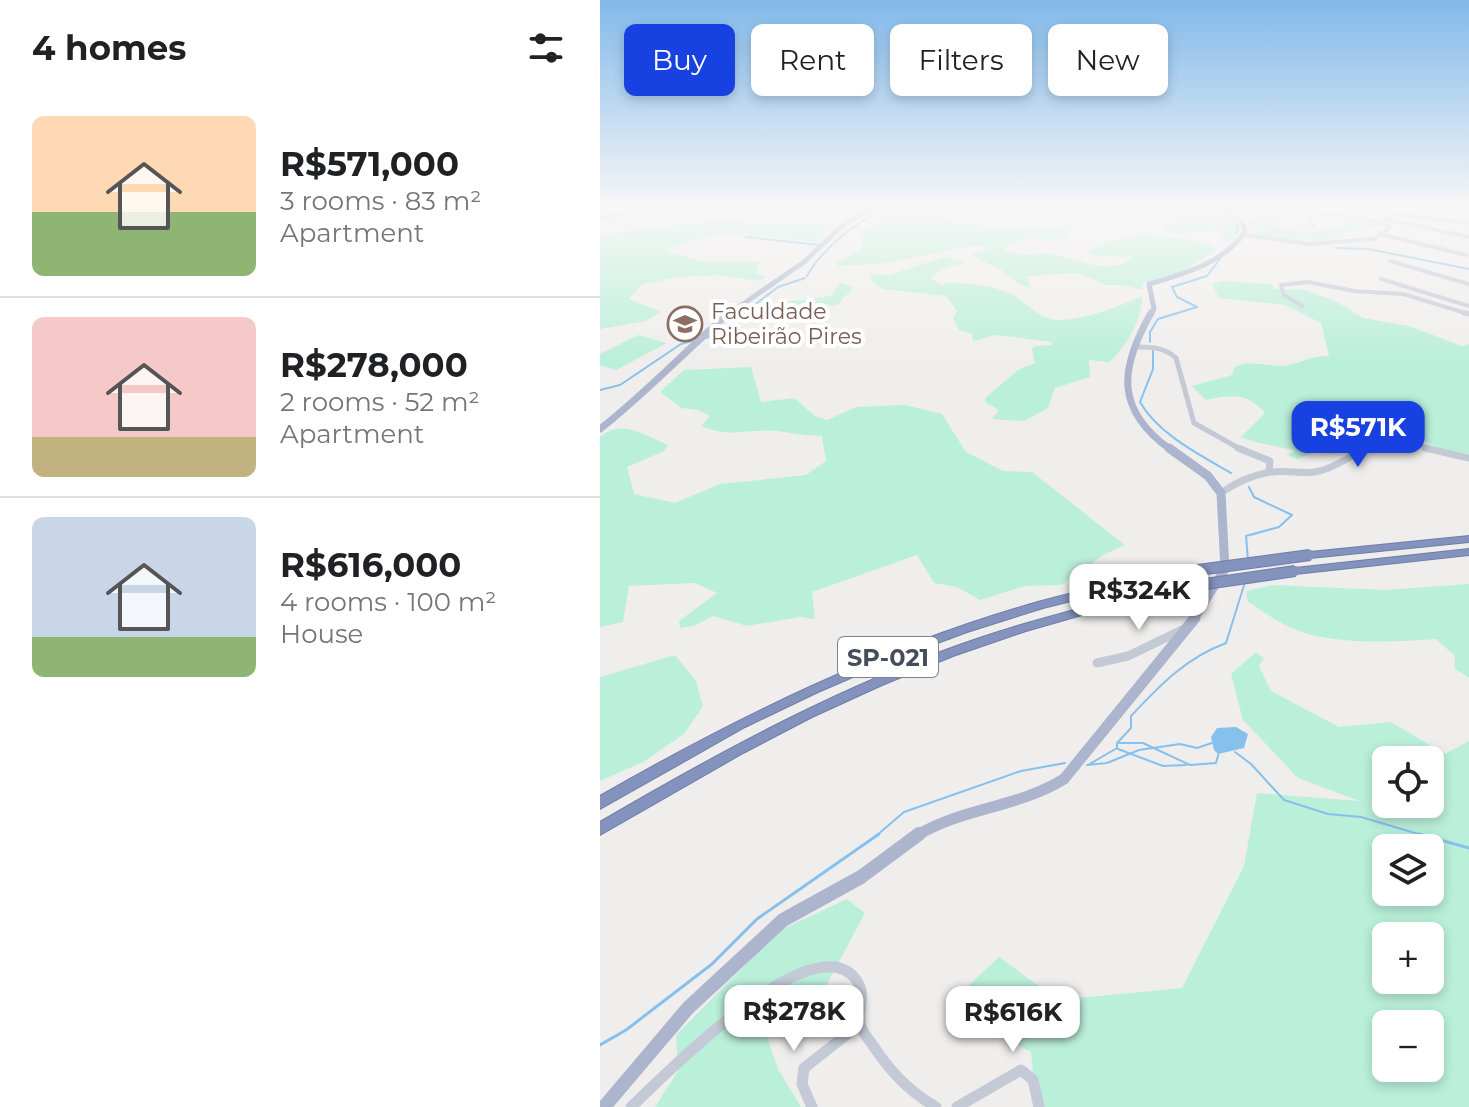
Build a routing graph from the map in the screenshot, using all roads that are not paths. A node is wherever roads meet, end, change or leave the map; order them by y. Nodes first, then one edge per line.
1 (807, 260) edge
2 (1210, 260) edge
3 (1390, 261) dead end
4 (1435, 266) dead end
5 (1422, 270) junction
6 (1381, 279) dead end
7 (1468, 284) edge
8 (1469, 294) edge
9 (1302, 306) dead end
10 (1469, 306) edge
11 (1469, 314) edge
12 (1135, 347) junction
13 (600, 429) edge
14 (1469, 458) edge
15 (1269, 472) junction
16 (1222, 485) junction
17 (1469, 539) edge
18 (1469, 552) edge
19 (1188, 629) junction
20 (1097, 663) dead end
21 (600, 803) edge
22 (600, 829) edge
23 (859, 1025) junction
24 (604, 1107) edge
25 (631, 1107) edge
26 (812, 1107) edge
27 (936, 1107) edge
28 (957, 1107) edge
29 (1039, 1107) edge

1 - 13 main road
2 - 12 main road
3 - 5 street
4 - 5 street
5 - 7 street
6 - 10 street
7 - 8 street
9 - 11 street
12 - 15 street
12 - 16 main road
14 - 15 street
15 - 16 street
16 - 19 main road
17 - 21 highway, SP-021, bridge
18 - 22 highway, SP-021, bridge
19 - 20 street
19 - 24 main road
23 - 25 street
23 - 26 street
23 - 27 street
28 - 29 street

